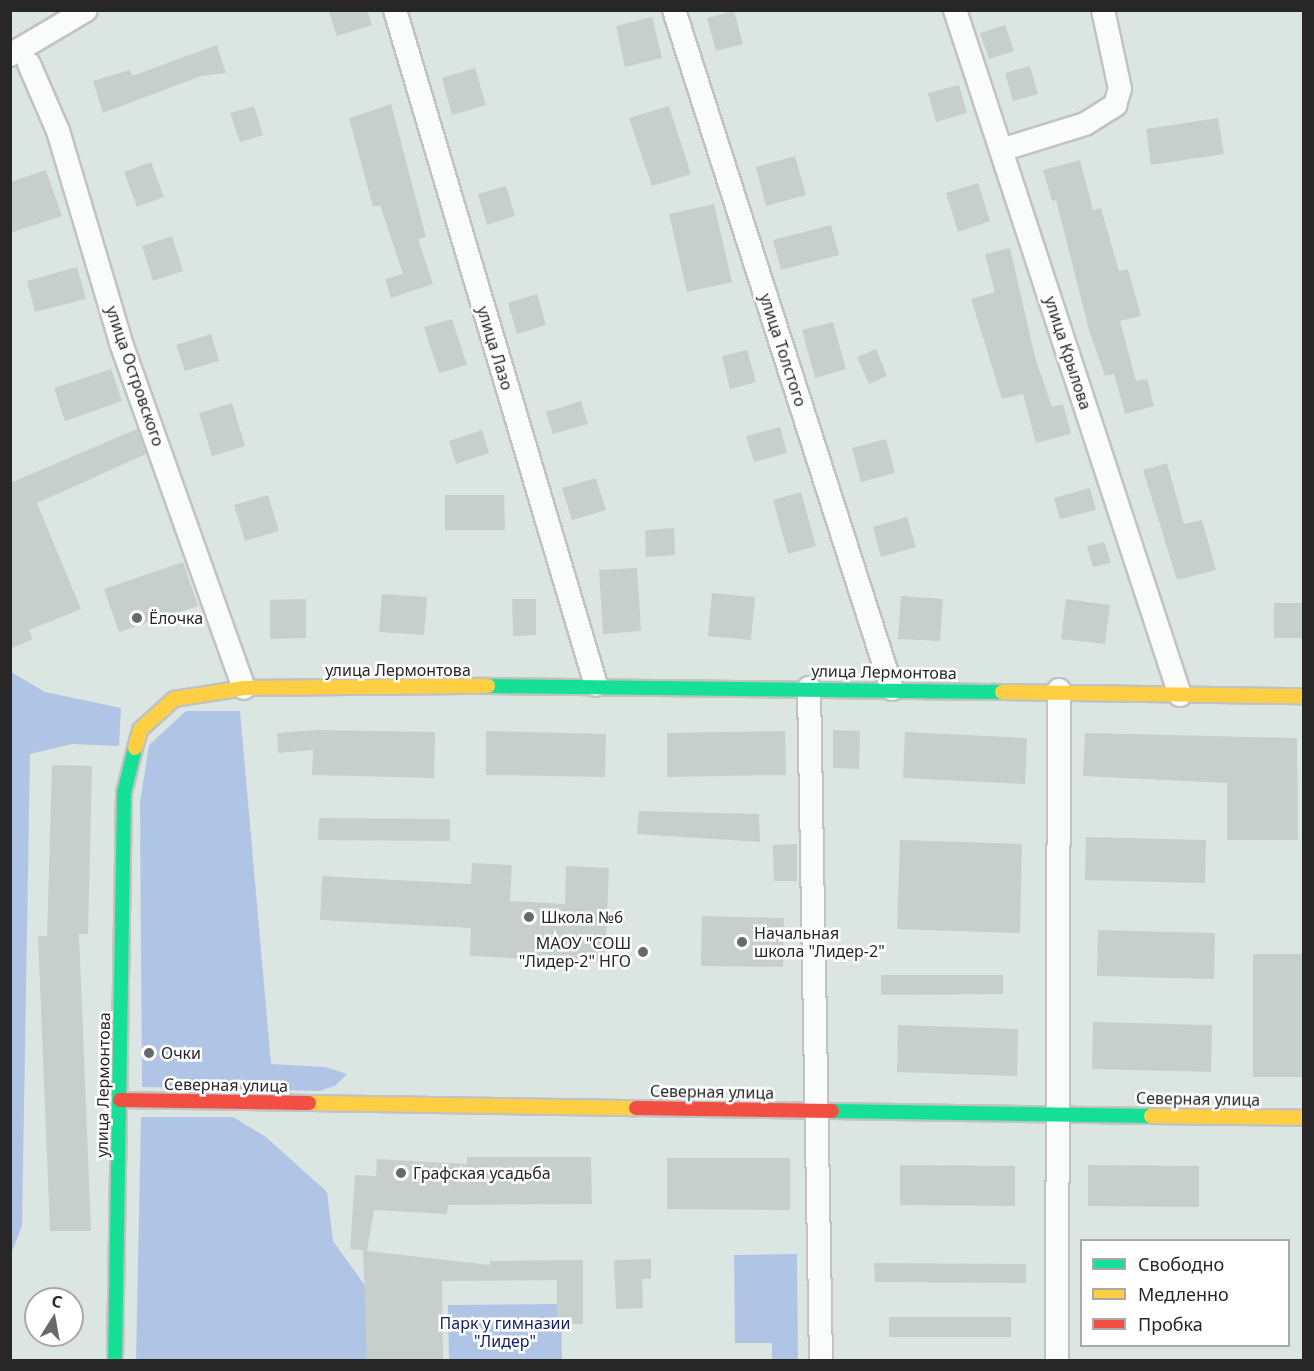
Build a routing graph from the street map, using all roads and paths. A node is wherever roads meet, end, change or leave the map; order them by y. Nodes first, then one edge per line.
1 (86, 10) edge
2 (395, 10) edge
3 (674, 10) edge
4 (955, 10) edge
5 (1102, 10) edge
6 (20, 60) edge
7 (1001, 150) junction
8 (596, 686) junction
9 (244, 688) junction
10 (809, 688) junction
11 (892, 689) junction
12 (1059, 690) junction
13 (1180, 695) junction
14 (1304, 696) edge
15 (120, 1100) junction
16 (819, 1110) junction
17 (1056, 1114) junction
18 (1304, 1118) edge
19 (115, 1360) edge
20 (821, 1360) edge
21 (1058, 1360) edge

1 - 6 street, улица Островского
2 - 8 street, улица Лазо
3 - 11 street, улица Толстого
4 - 7 street, улица Крылова
5 - 7 street
6 - 9 street, улица Островского
7 - 13 street, улица Крылова
8 - 9 main road, улица Лермонтова
8 - 10 main road, улица Лермонтова
9 - 15 main road, улица Лермонтова
10 - 11 main road, улица Лермонтова
10 - 16 street
11 - 12 main road, улица Лермонтова
12 - 13 main road, улица Лермонтова
12 - 17 street
13 - 14 main road, улица Лермонтова
15 - 16 main road, Северная улица
15 - 19 main road, улица Лермонтова
16 - 17 main road, Северная улица
16 - 20 street
17 - 18 main road, Северная улица
17 - 21 street

